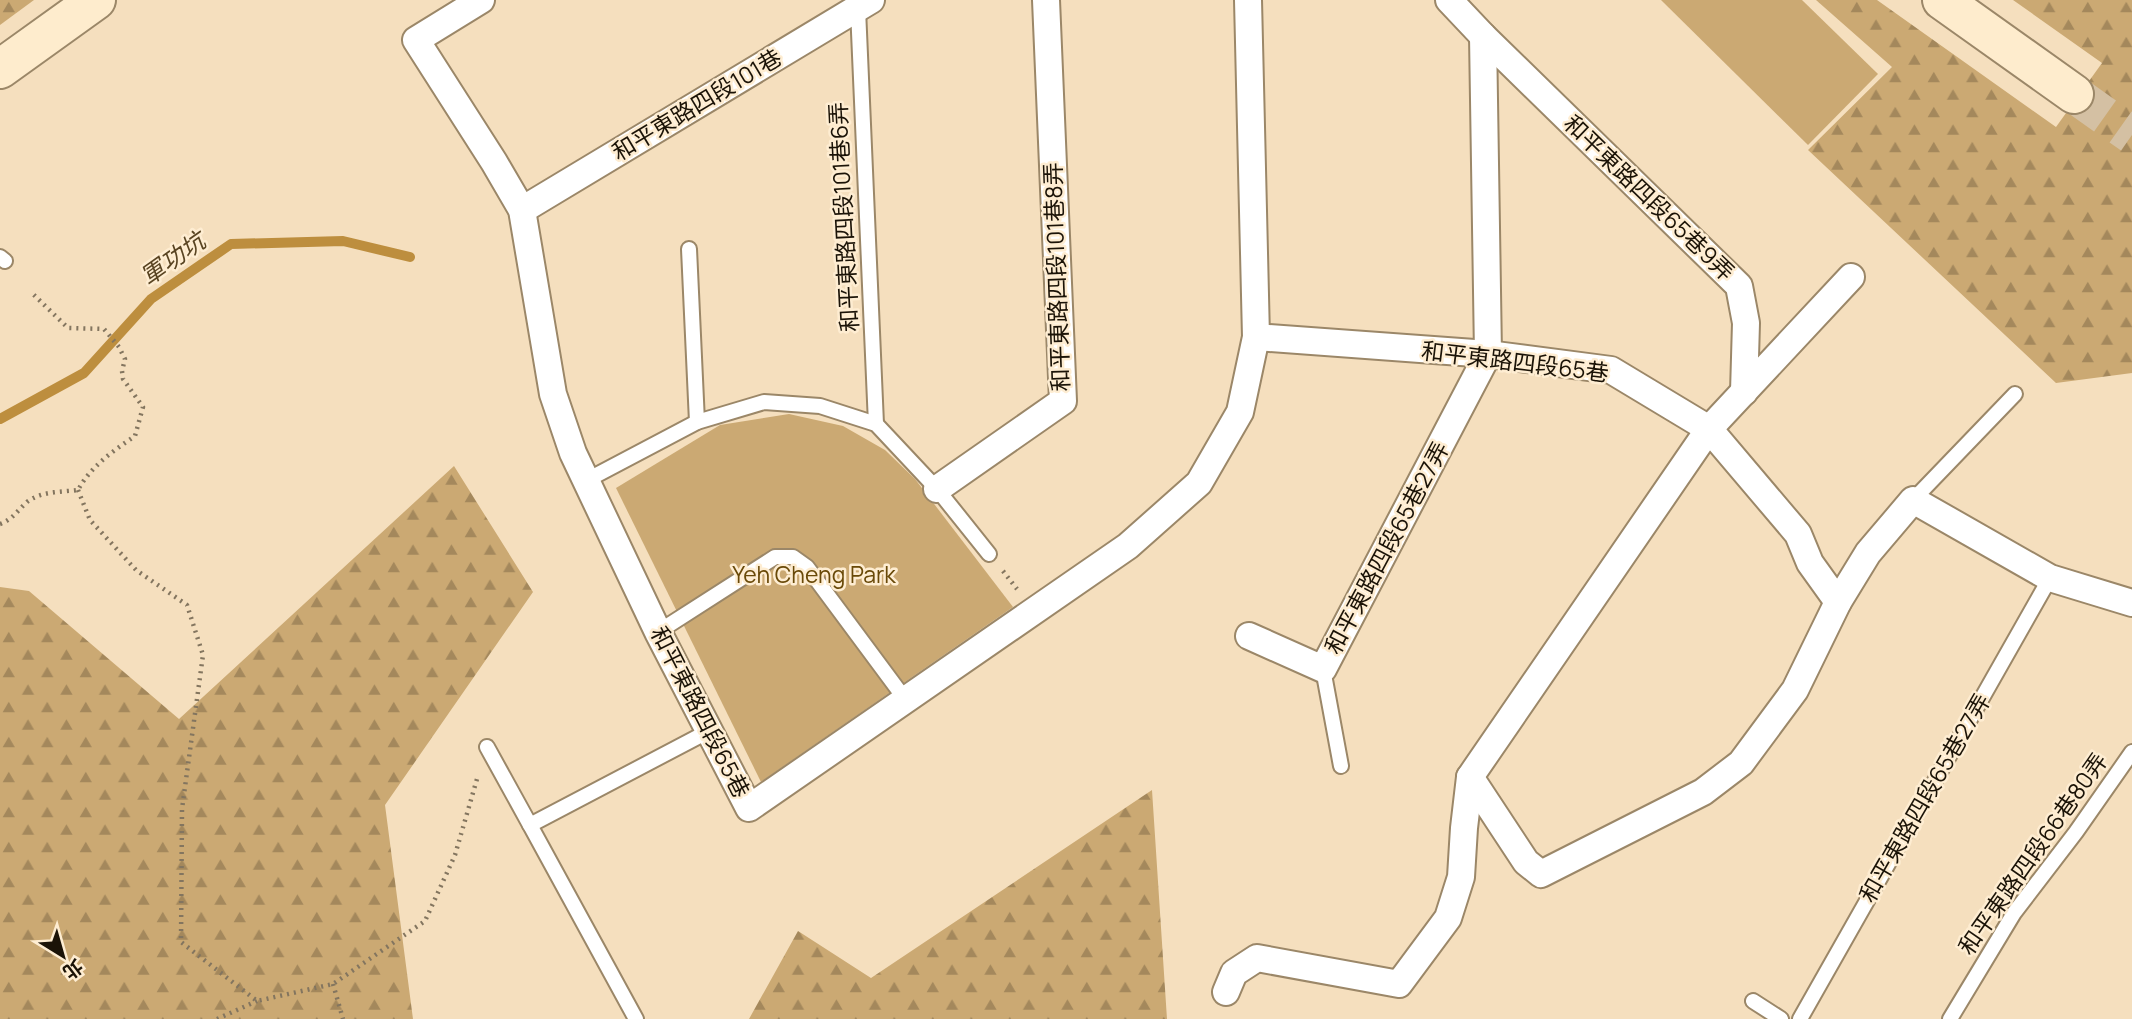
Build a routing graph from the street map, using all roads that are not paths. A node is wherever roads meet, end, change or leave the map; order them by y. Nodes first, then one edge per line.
1 (96, 0) edge
2 (481, 0) edge
3 (1046, 0) edge
4 (1248, 0) edge
5 (1450, 0) edge
6 (1942, 0) edge
7 (864, 4) edge
8 (1483, 36) junction
9 (0, 69) edge
10 (2074, 94) tunnel mouth
11 (522, 210) junction
12 (689, 249) dead end
13 (1851, 277) dead end
14 (1256, 337) junction
15 (1488, 354) junction
16 (1744, 392) junction
17 (2015, 394) dead end
18 (697, 422) junction
19 (876, 424) junction
20 (1709, 429) junction
21 (587, 480) junction
22 (937, 489) junction
23 (1913, 500) junction
24 (989, 554) road end
25 (2050, 578) junction
26 (1838, 602) junction
27 (2132, 603) edge
28 (658, 632) junction
29 (1250, 636) dead end
30 (1324, 669) junction
31 (905, 699) junction
32 (709, 731) junction
33 (487, 747) road end
34 (2132, 752) edge
35 (1341, 766) dead end
36 (1470, 777) junction
37 (530, 825) junction
38 (1226, 992) dead end
39 (1753, 1001) dead end
40 (636, 1019) edge
41 (1781, 1019) edge
42 (1800, 1019) edge
43 (1950, 1019) edge

1 - 9 main road
2 - 11 street, 和平東路四段65巷
3 - 22 street, 和平東路四段101巷8弄
4 - 14 street, 和平東路四段65巷
5 - 8 street, 和平東路四段65巷9弄
6 - 10 main road
7 - 11 street, 和平東路四段101巷
7 - 19 lane, 和平東路四段101巷6弄
8 - 15 street
8 - 16 street, 和平東路四段65巷9弄
11 - 21 street, 和平東路四段65巷
12 - 18 lane
13 - 16 street
14 - 15 street, 和平東路四段65巷
14 - 31 street, 和平東路四段65巷
15 - 20 street, 和平東路四段65巷
15 - 30 street, 和平東路四段65巷27弄
16 - 20 street
17 - 23 lane
18 - 19 lane
18 - 21 lane
19 - 22 lane
20 - 26 street, 和平東路四段65巷
20 - 36 street
21 - 28 street, 和平東路四段65巷
22 - 24 lane
23 - 25 street
23 - 26 street
25 - 27 street
25 - 42 lane, 和平東路四段65巷27弄
26 - 36 street
28 - 31 lane
28 - 32 street, 和平東路四段65巷
29 - 30 street, 和平東路四段65巷27弄
30 - 35 lane
31 - 32 street, 和平東路四段65巷
32 - 37 lane
33 - 37 lane
34 - 43 lane, 和平東路四段66巷80弄
36 - 38 street
37 - 40 lane
39 - 41 lane

